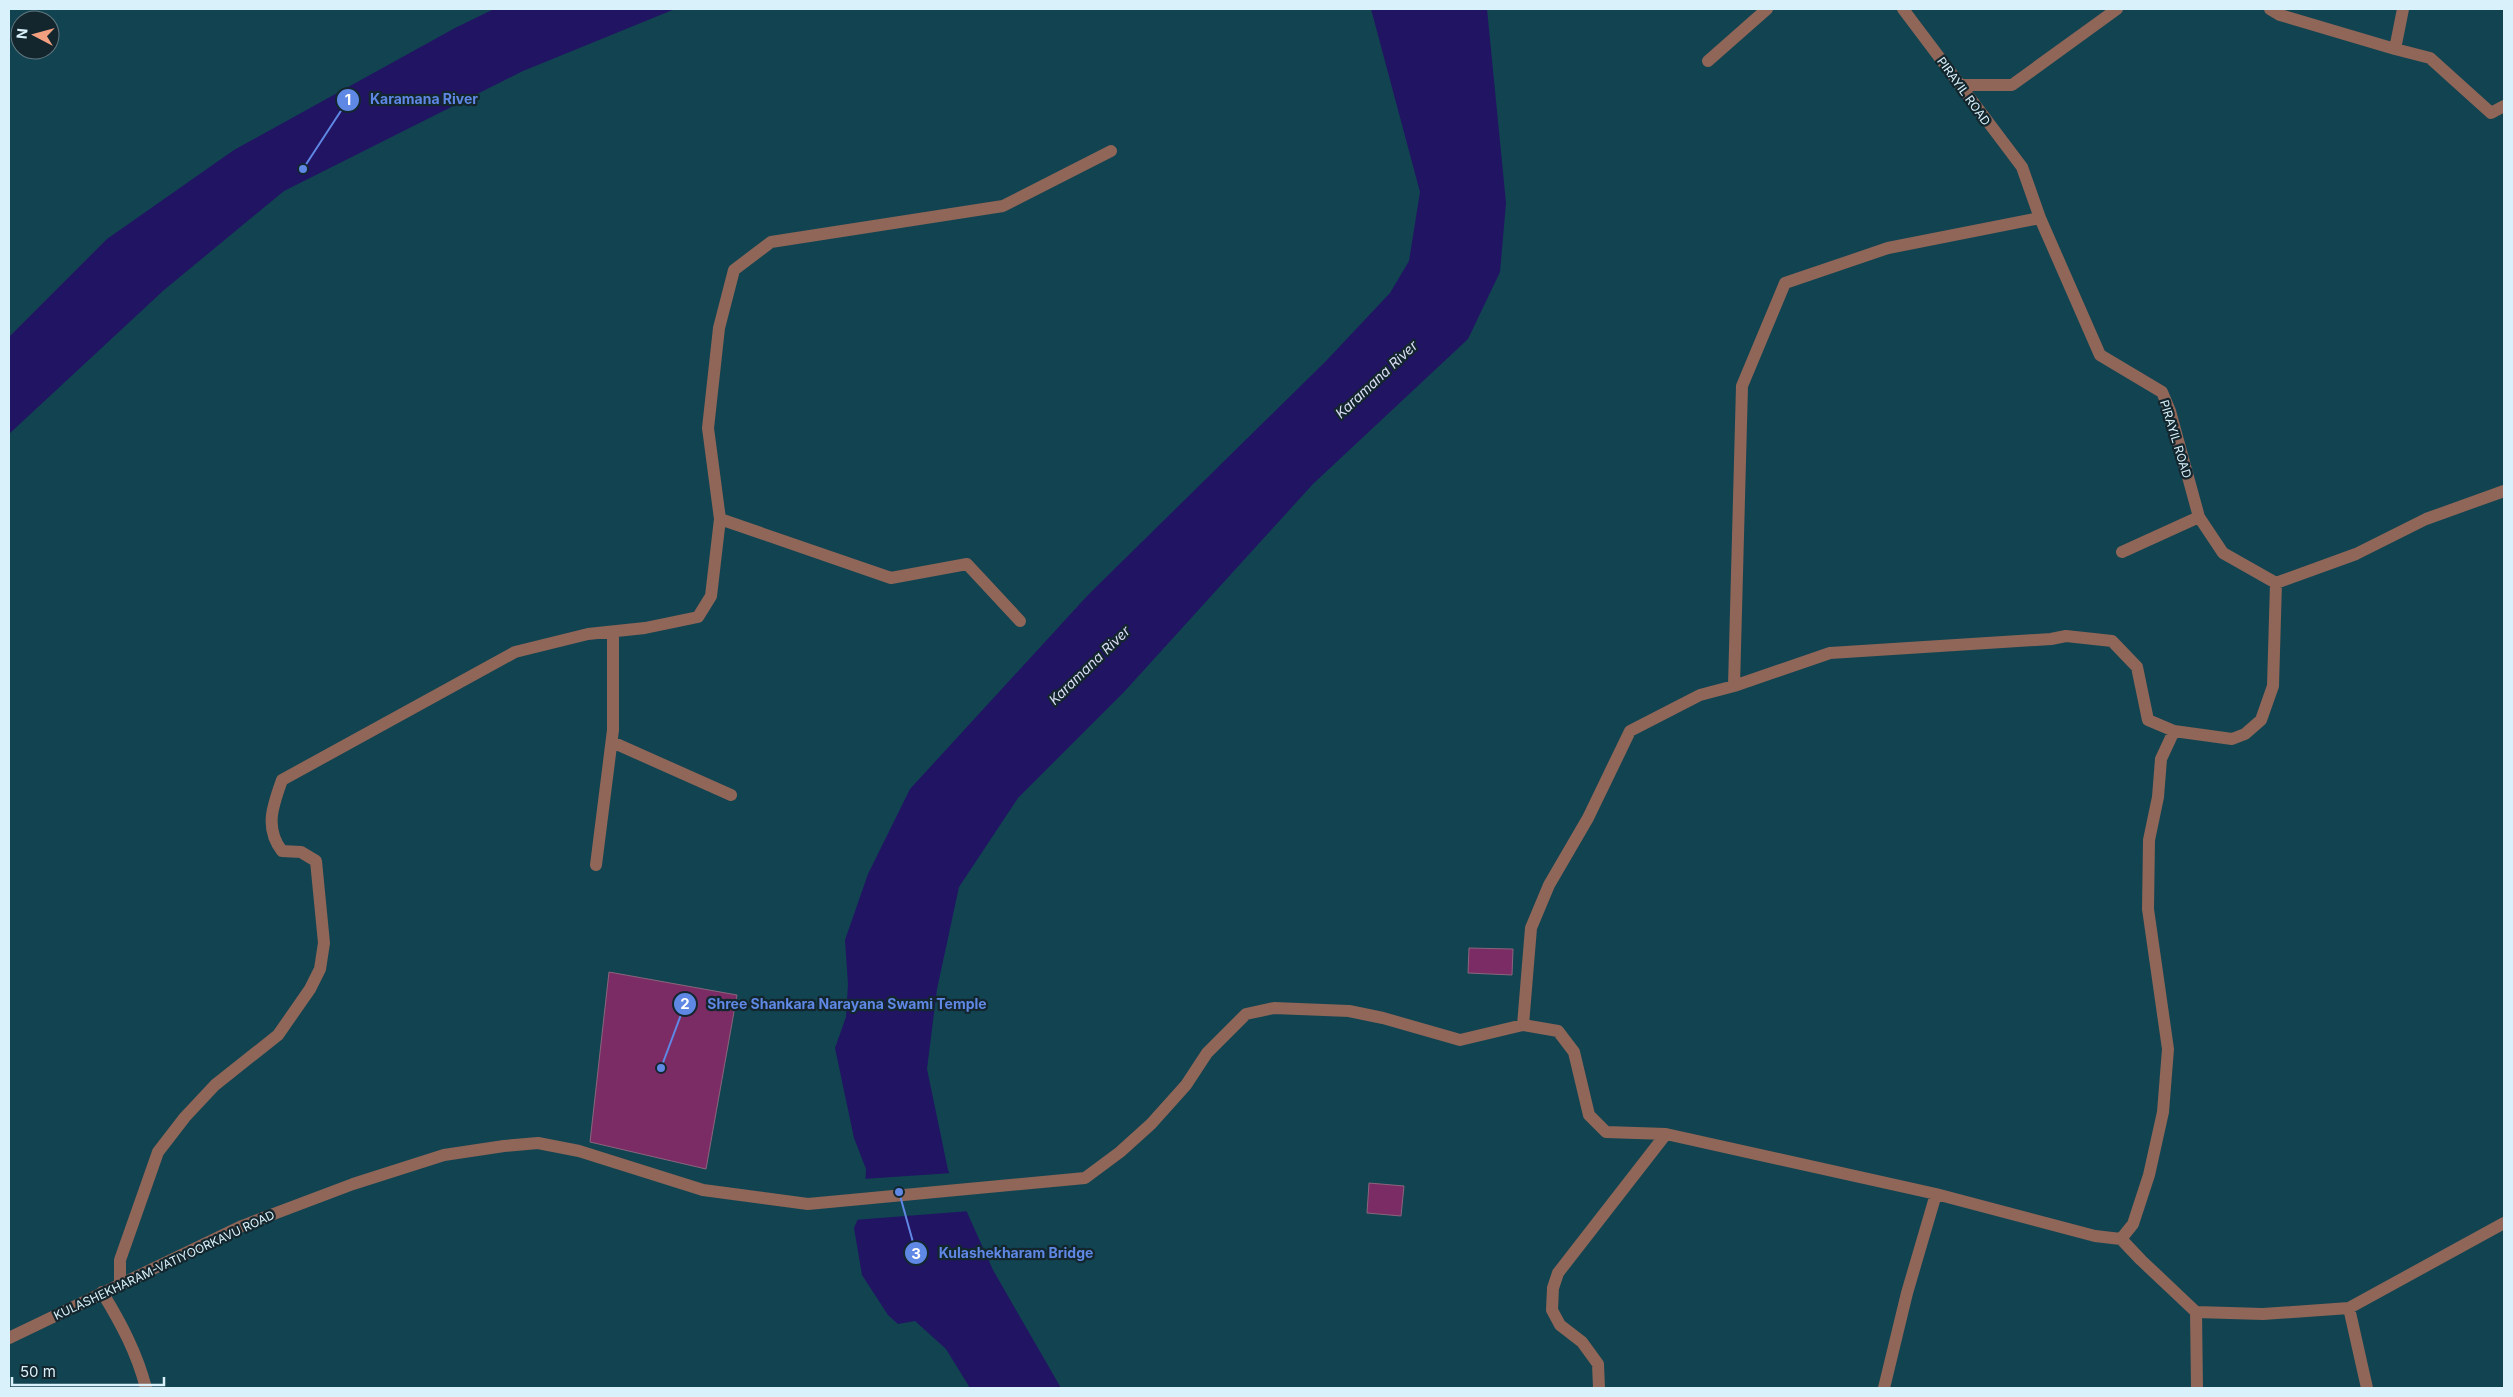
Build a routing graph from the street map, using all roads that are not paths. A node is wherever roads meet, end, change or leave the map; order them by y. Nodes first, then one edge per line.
1 (1768, 9) edge
2 (1903, 9) edge
3 (2117, 9) edge
4 (2270, 9) edge
5 (2403, 9) edge
6 (2395, 49) junction
7 (1708, 61) dead end
8 (1960, 85) junction
9 (2504, 106) edge
10 (1111, 150) dead end
11 (2040, 218) junction
12 (2504, 491) edge
13 (2199, 517) junction
14 (720, 519) junction
15 (2122, 552) dead end
16 (2276, 583) junction
17 (1020, 621) dead end
18 (613, 632) junction
19 (1734, 686) junction
20 (2174, 731) junction
21 (612, 742) junction
22 (731, 795) dead end
23 (596, 865) dead end
24 (1523, 1024) junction
25 (1666, 1134) junction
26 (1936, 1194) junction
27 (2504, 1223) edge
28 (2121, 1240) junction
29 (120, 1284) junction
30 (102, 1292) junction
31 (2349, 1308) junction
32 (2196, 1312) junction
33 (9, 1338) edge
34 (146, 1388) edge
35 (1600, 1388) edge
36 (1884, 1388) edge
37 (2197, 1388) edge
38 (2367, 1388) edge

1 - 7 street
2 - 8 street, PIRAYIL ROAD
3 - 8 street
4 - 6 street
5 - 6 street
6 - 9 street
8 - 11 street, PIRAYIL ROAD
10 - 14 street
11 - 13 street, PIRAYIL ROAD
11 - 19 street
12 - 16 street
13 - 15 street
13 - 16 street, PIRAYIL ROAD
14 - 17 street
14 - 18 street
16 - 20 street
18 - 21 street
18 - 29 street
19 - 20 street
19 - 24 street
20 - 28 street
21 - 22 street
21 - 23 street
24 - 25 street
24 - 29 street, KULASHEKHARAM-VATIYOORKAVU ROAD
25 - 26 street
25 - 35 street
26 - 28 street
26 - 36 street
27 - 31 street
28 - 32 street
29 - 30 street, KULASHEKHARAM-VATIYOORKAVU ROAD
30 - 33 street, KULASHEKHARAM-VATIYOORKAVU ROAD
30 - 34 street
31 - 32 street
31 - 38 street
32 - 37 street

